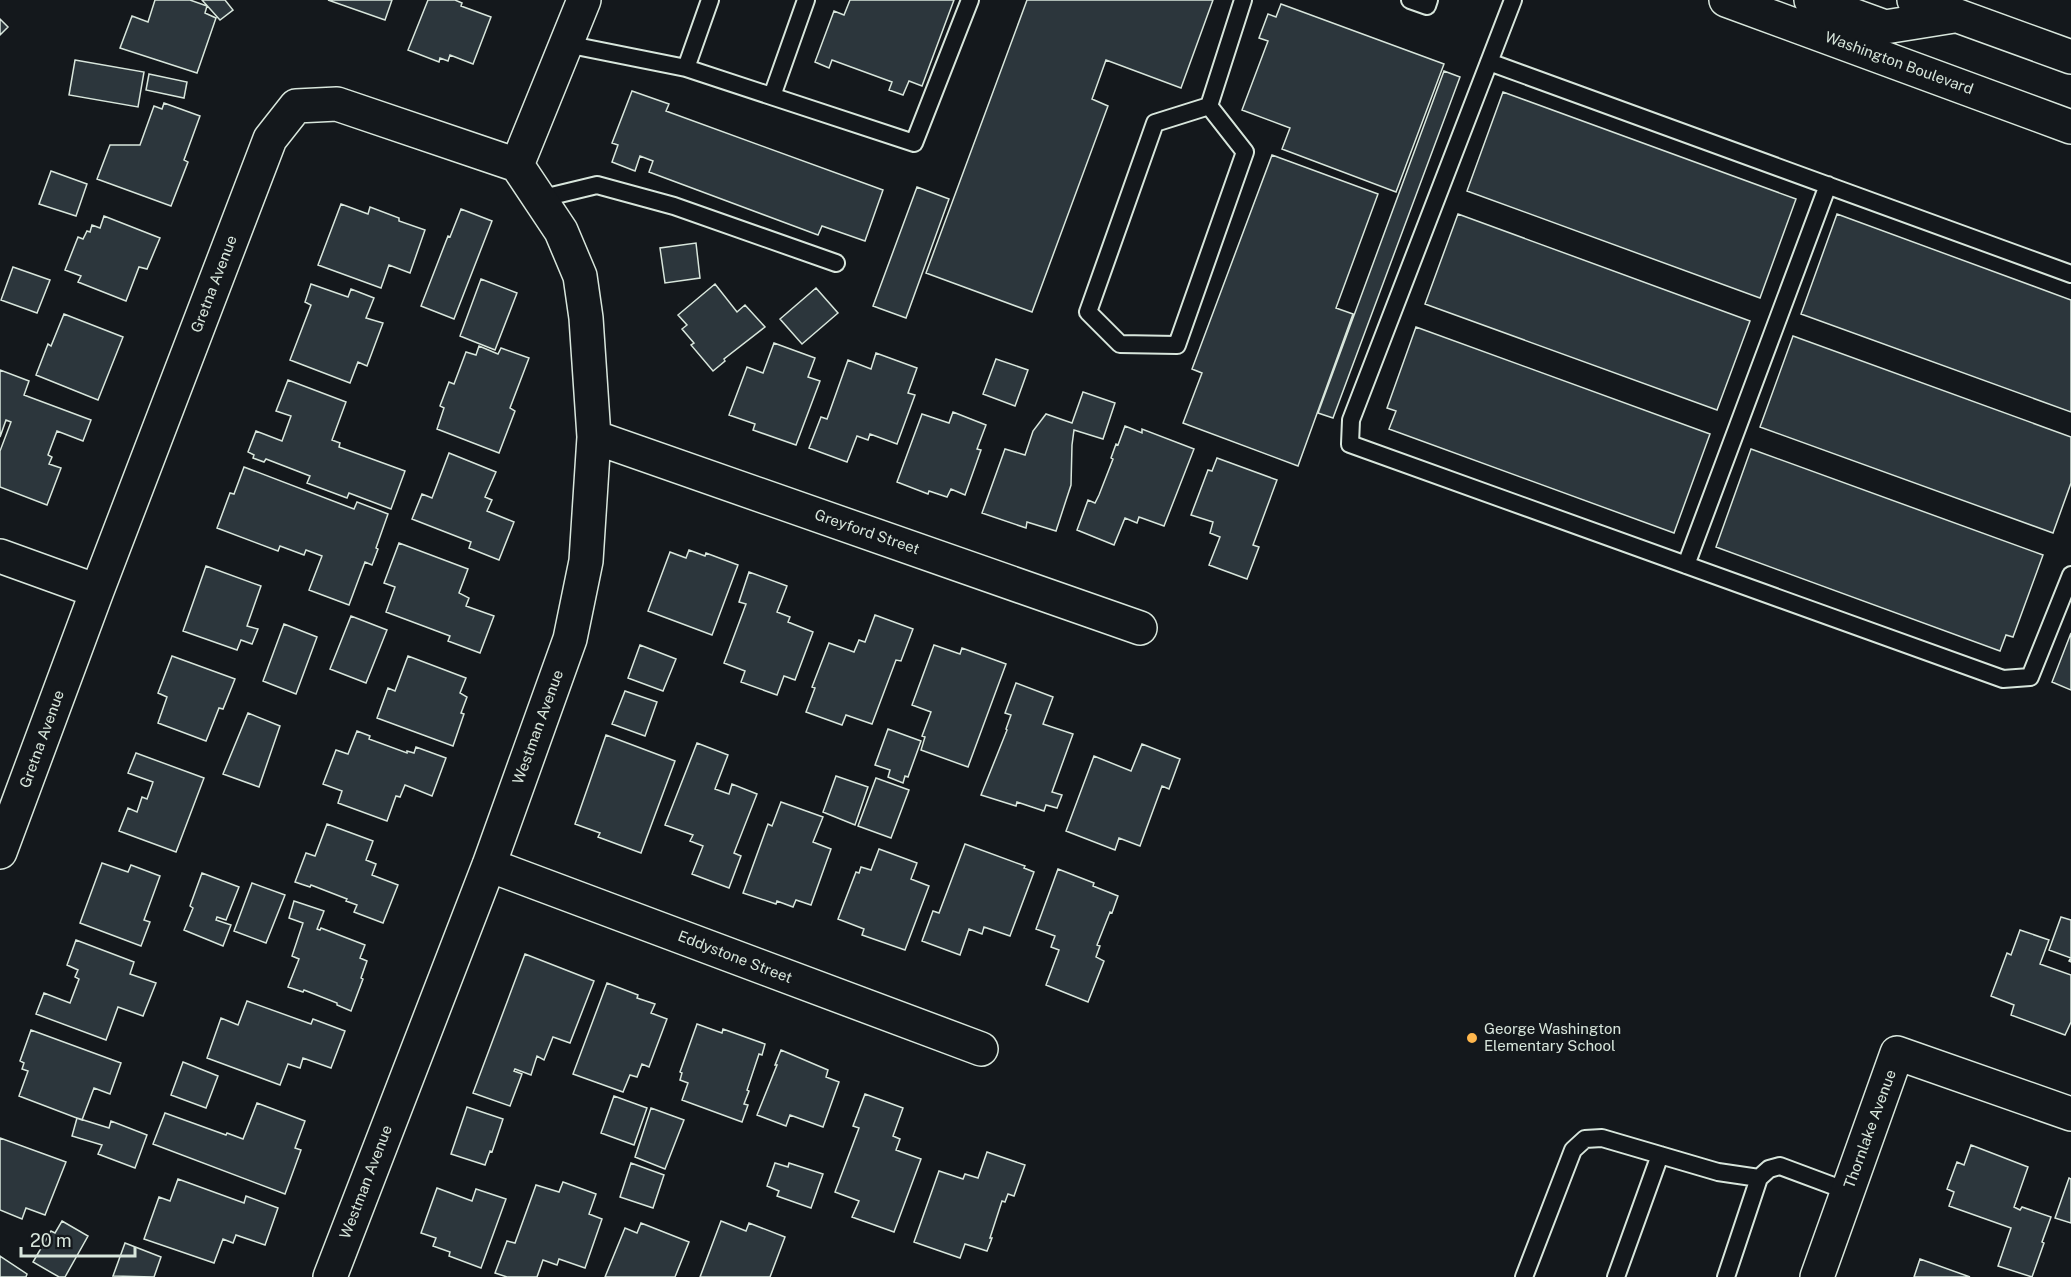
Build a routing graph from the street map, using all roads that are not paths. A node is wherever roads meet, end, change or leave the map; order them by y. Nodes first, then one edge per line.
1 (584, 0) edge
2 (710, 0) edge
3 (806, 0) edge
4 (970, 0) edge
5 (1244, 0) edge
6 (1410, 0) edge
7 (1513, 0) edge
8 (1726, 0) edge
9 (1811, 0) edge
10 (1914, 0) edge
11 (1428, 3) edge
12 (1960, 8) edge
13 (566, 45) junction
14 (2071, 57) edge
15 (1489, 62) junction
16 (686, 68) junction
17 (772, 96) junction
18 (1209, 106) junction
19 (2071, 127) edge
20 (517, 165) junction
21 (1828, 185) junction
22 (539, 199) junction
23 (836, 263) dead end
24 (2071, 274) edge
25 (594, 437) junction
26 (0, 556) edge
27 (1686, 565) junction
28 (2071, 574) edge
29 (97, 591) junction
30 (1140, 628) dead end
31 (0, 852) edge
32 (489, 865) junction
33 (981, 1049) dead end
34 (2071, 1114) edge
35 (1660, 1155) junction
36 (1759, 1179) junction
37 (1847, 1191) junction
38 (332, 1276) edge
39 (1524, 1277) edge
40 (1616, 1277) edge
41 (1726, 1277) edge
42 (1817, 1277) edge

1 - 13 street
2 - 16 lane
3 - 17 lane
4 - 17 lane
5 - 18 lane
6 - 11 lane
7 - 15 lane
8 - 19 street, Washington Boulevard
9 - 12 street
10 - 12 street
12 - 14 street
13 - 16 lane
13 - 20 street
15 - 21 lane
15 - 27 lane
16 - 17 lane
18 - 18 lane
20 - 22 street, Westman Avenue
20 - 29 street, Gretna Avenue
21 - 24 lane
21 - 27 lane
22 - 23 lane
22 - 25 street, Westman Avenue
25 - 30 street, Greyford Street
25 - 32 street, Westman Avenue
26 - 29 street
27 - 28 lane
29 - 31 street, Gretna Avenue
32 - 33 street, Eddystone Street
32 - 38 street, Westman Avenue
34 - 37 street, Thornlake Avenue
35 - 36 lane
35 - 39 lane
35 - 40 lane
36 - 37 lane
36 - 41 lane
37 - 42 street, Thornlake Avenue

